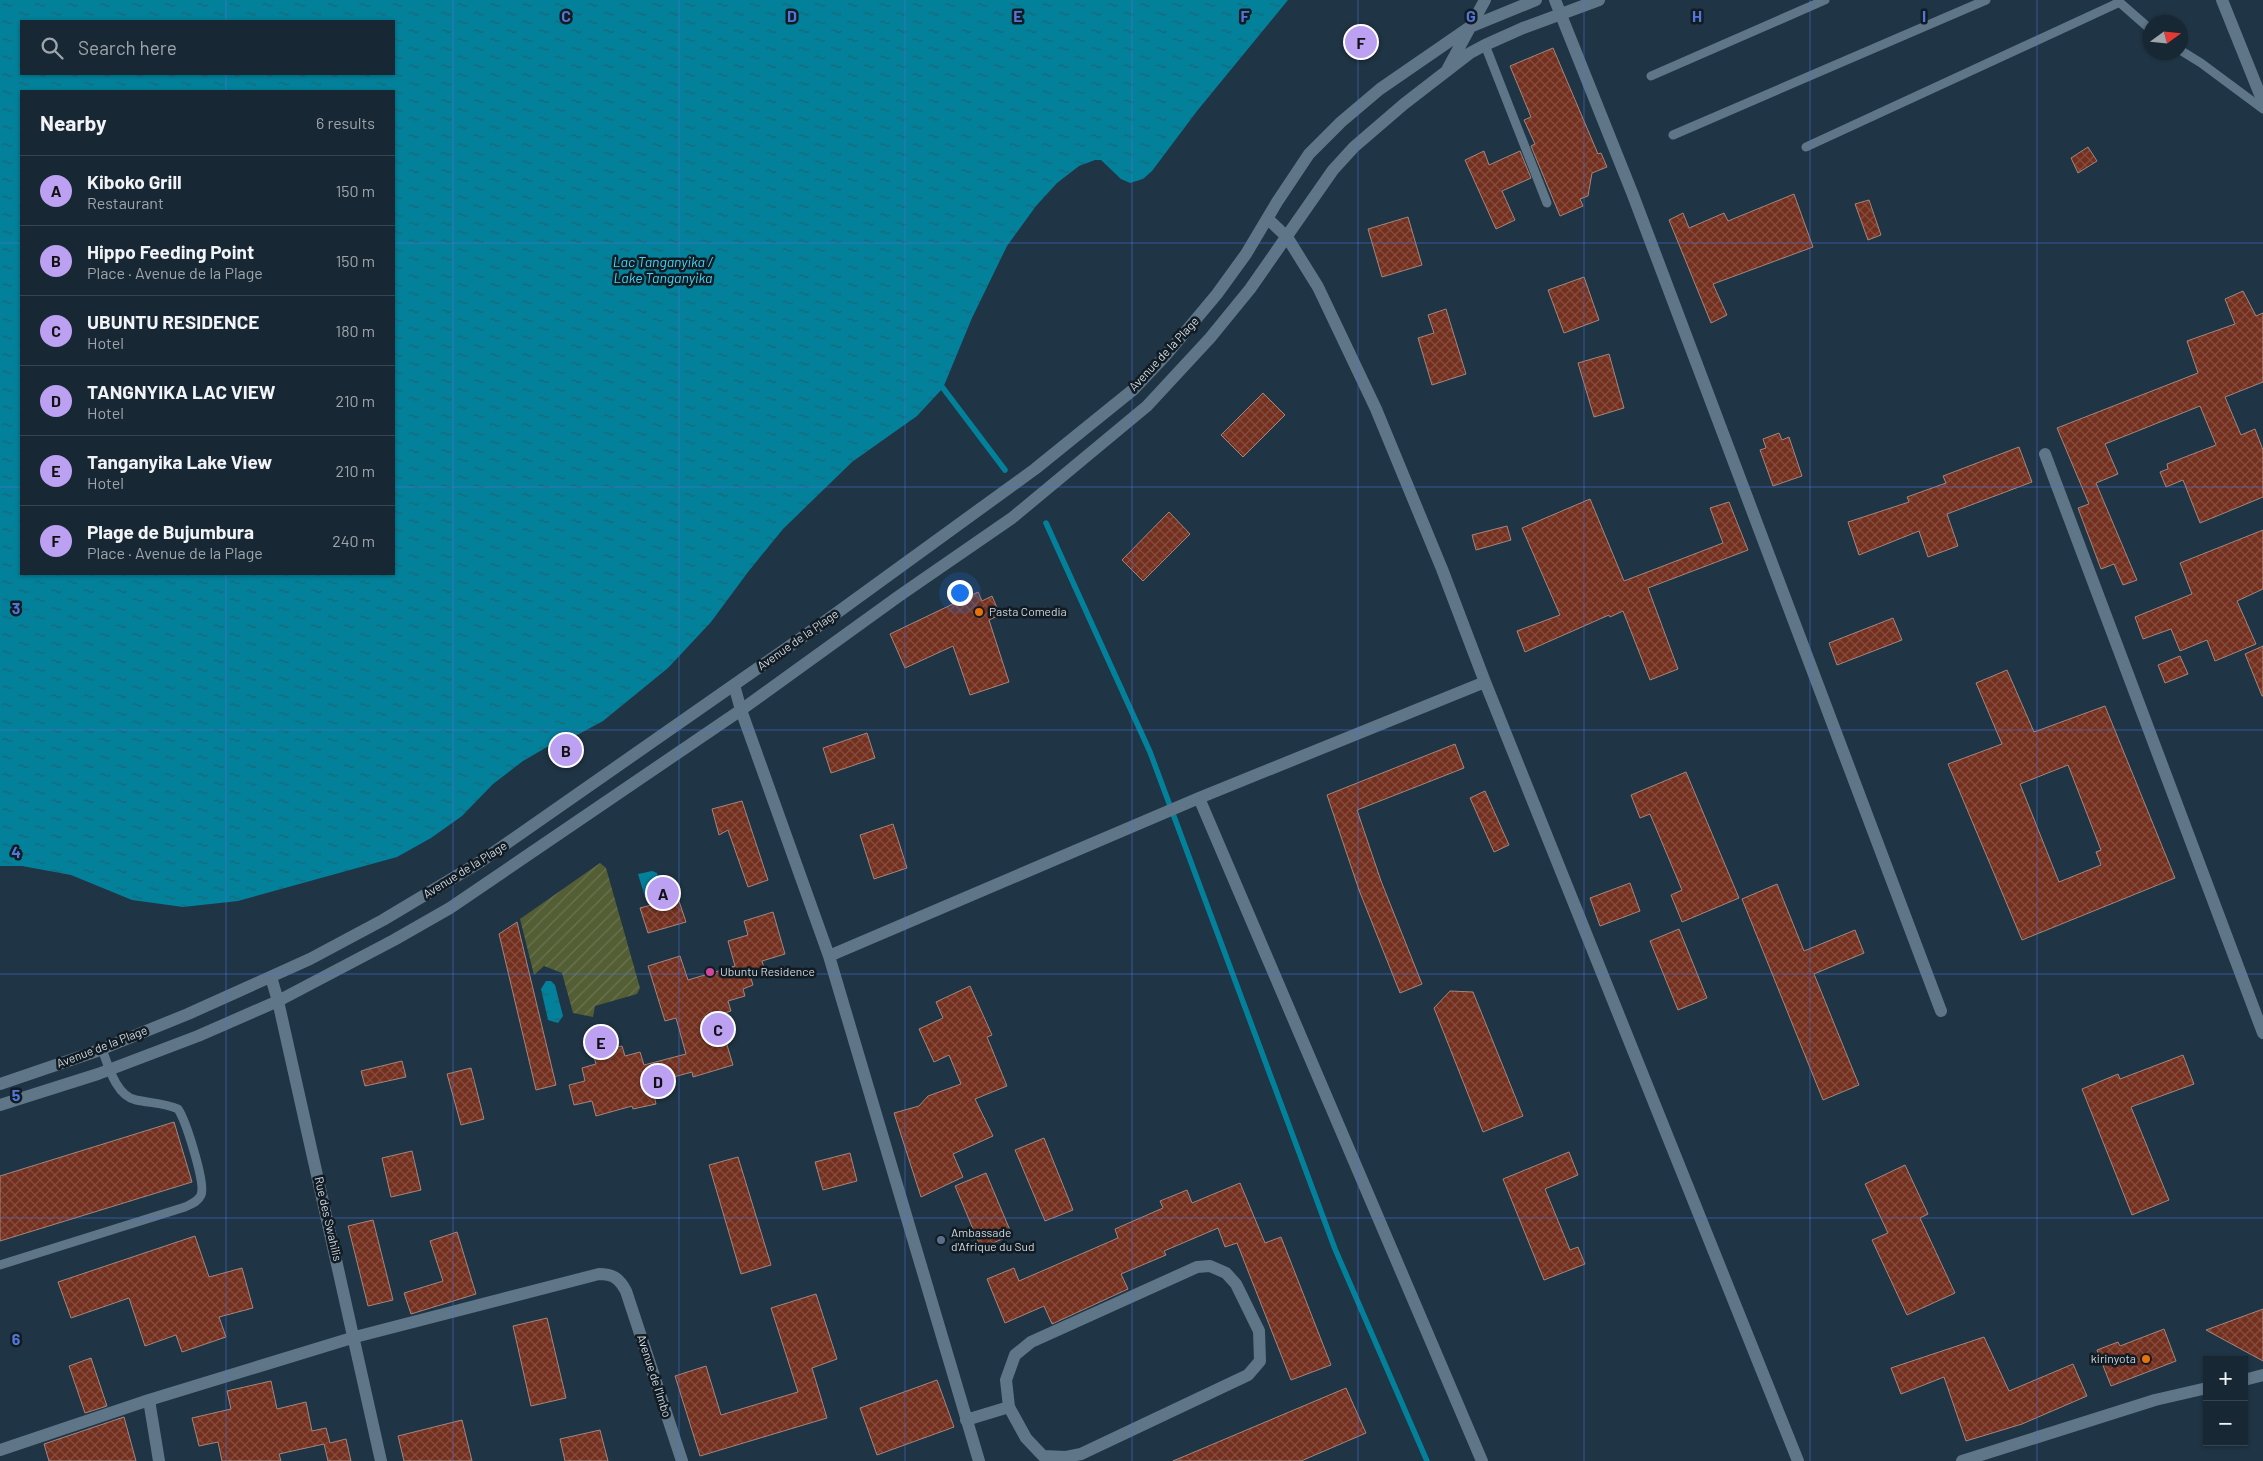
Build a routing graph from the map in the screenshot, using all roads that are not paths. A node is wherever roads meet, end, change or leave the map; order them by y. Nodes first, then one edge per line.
1 (1485, 0) edge
2 (1536, 0) edge
3 (1555, 0) edge
4 (1598, 0) edge
5 (1824, 0) edge
6 (1986, 0) edge
7 (2222, 0) edge
8 (2118, 1) edge
9 (1561, 15) junction
10 (2143, 23) edge
11 (1470, 27) junction
12 (1485, 45) junction
13 (2188, 55) edge
14 (1446, 72) junction
15 (1651, 76) dead end
16 (2263, 102) edge
17 (2263, 109) edge
18 (1672, 135) dead end
19 (1806, 147) dead end
20 (1547, 203) dead end
21 (1268, 219) junction
22 (1287, 237) junction
23 (2044, 454) dead end
24 (1485, 682) junction
25 (734, 685) junction
26 (741, 710) junction
27 (1199, 798) junction
28 (829, 956) junction
29 (271, 977) junction
30 (278, 1001) junction
31 (1941, 1011) dead end
32 (2263, 1033) edge
33 (102, 1049) junction
34 (110, 1069) junction
35 (0, 1084) edge
36 (0, 1105) edge
37 (0, 1264) edge
38 (354, 1337) junction
39 (2263, 1375) edge
40 (2248, 1379) edge
41 (2203, 1389) edge
42 (149, 1400) junction
43 (1010, 1407) junction
44 (966, 1420) junction
45 (0, 1450) edge
46 (159, 1461) edge
47 (381, 1461) edge
48 (682, 1461) edge
49 (980, 1461) edge
50 (1482, 1461) edge
51 (1798, 1461) edge
52 (1962, 1461) edge

1 - 11 street, Avenue de la Plage
2 - 11 street, Avenue de la Plage
3 - 9 street
4 - 9 street, Avenue de la Plage
5 - 15 lane
6 - 18 lane
7 - 16 street
8 - 10 lane
8 - 19 lane
9 - 12 street, Avenue de la Plage
9 - 31 street
11 - 14 street, Avenue de la Plage
11 - 21 street, Avenue de la Plage
12 - 14 street, Avenue de la Plage
12 - 20 lane
13 - 17 lane
14 - 22 street, Avenue de la Plage
21 - 22 street
21 - 25 street, Avenue de la Plage
22 - 24 street
22 - 26 street, Avenue de la Plage
23 - 32 street
24 - 27 street
24 - 51 street
25 - 26 street
25 - 29 street, Avenue de la Plage
26 - 28 street
26 - 30 street, Avenue de la Plage
27 - 28 street
27 - 50 street
28 - 44 street
29 - 30 street, Rue des Swahilis
29 - 33 street, Avenue de la Plage
30 - 34 street, Avenue de la Plage
30 - 38 street, Rue des Swahilis
33 - 34 lane
33 - 35 street, Avenue de la Plage
34 - 36 street, Avenue de la Plage
34 - 37 lane
38 - 42 street
38 - 47 street, Rue des Swahilis
38 - 48 street, Avenue de l'Imbo
39 - 40 street
41 - 52 street
42 - 45 street
42 - 46 street
43 - 43 street
43 - 44 street
44 - 49 street

